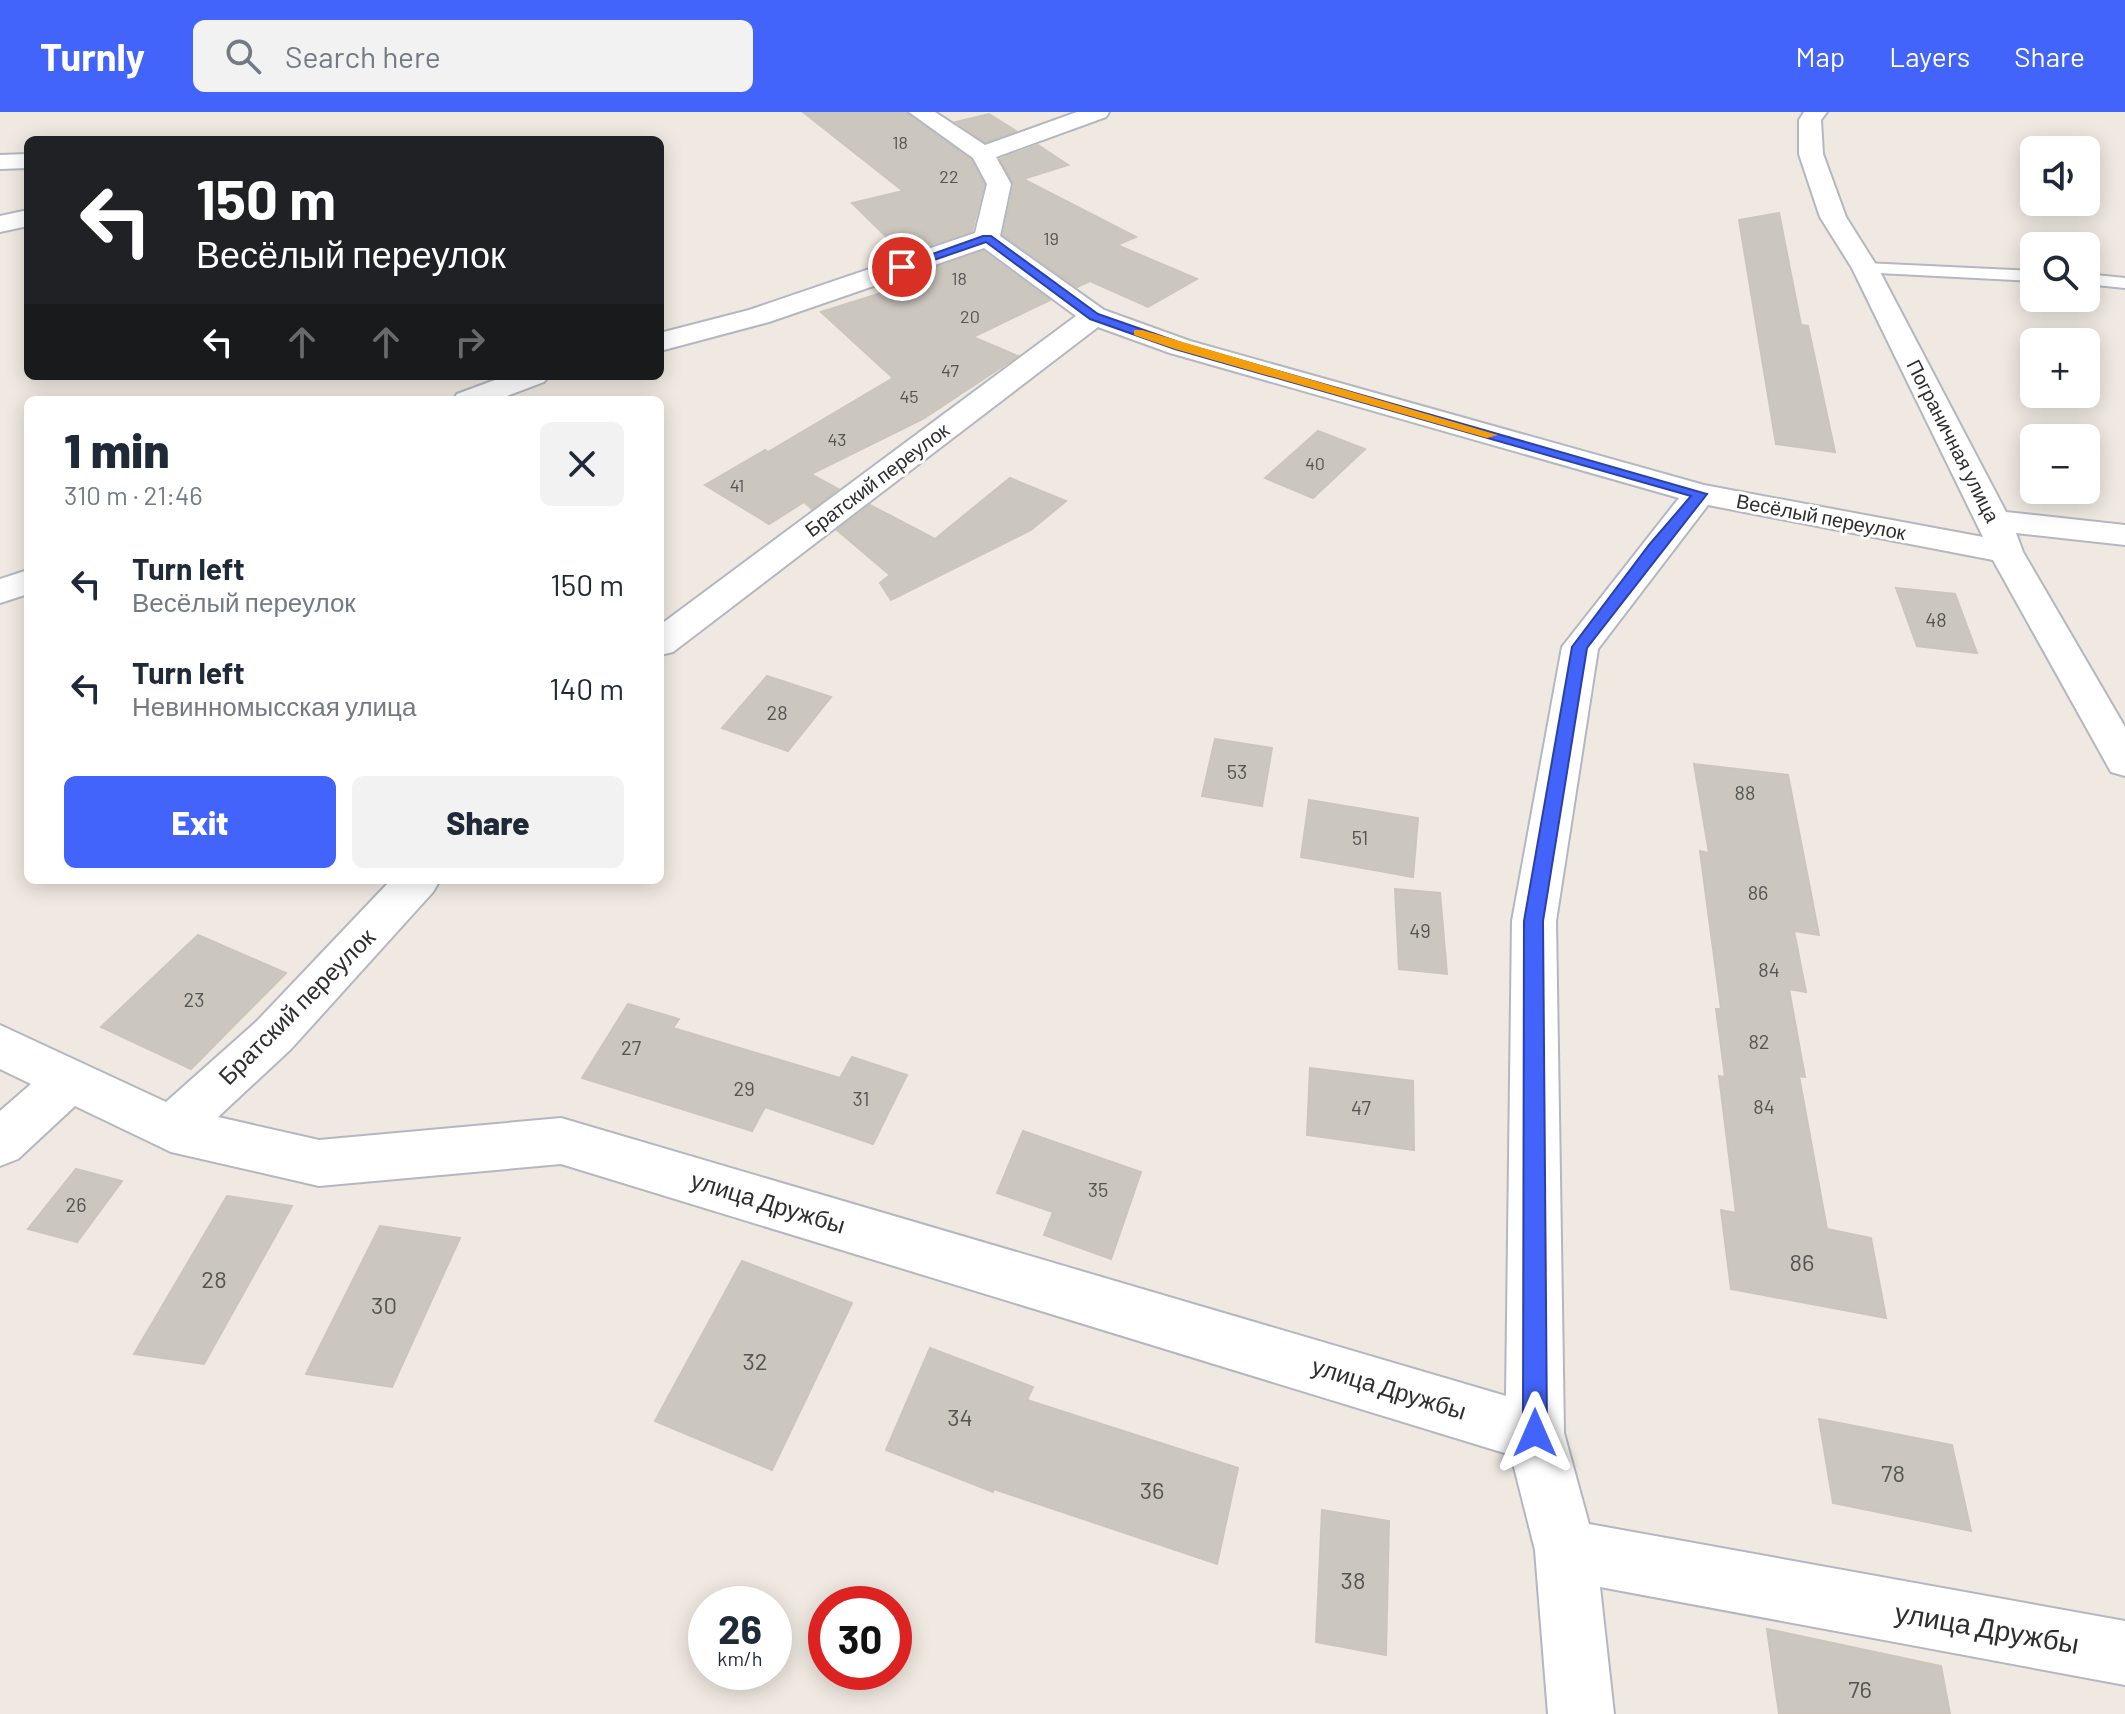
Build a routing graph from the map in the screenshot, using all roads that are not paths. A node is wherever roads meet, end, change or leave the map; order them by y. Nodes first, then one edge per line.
1 (920, 112) edge
2 (1098, 112) edge
3 (1816, 112) edge
4 (983, 154) junction
5 (24, 161) edge
6 (0, 162) edge
7 (24, 219) edge
8 (0, 224) edge
9 (987, 238) junction
10 (1865, 268) junction
11 (2020, 275) edge
12 (2100, 280) edge
13 (2125, 283) edge
14 (1094, 316) junction
15 (664, 341) edge
16 (523, 380) edge
17 (479, 396) edge
18 (1700, 494) junction
19 (1994, 521) junction
20 (2125, 535) edge
21 (2006, 552) junction
22 (24, 583) edge
23 (0, 592) edge
24 (664, 640) edge
25 (2125, 762) edge
26 (414, 884) edge
27 (0, 1046) edge
28 (70, 1080) junction
29 (171, 1129) junction
30 (0, 1143) edge
31 (1535, 1433) junction
32 (1566, 1550) junction
33 (2125, 1653) edge
34 (1581, 1714) edge

1 - 4 street
2 - 4 street
3 - 10 street, Пограничная улица
4 - 9 street
5 - 6 street
7 - 8 street
9 - 14 street, Весёлый переулок
9 - 15 street
10 - 11 lane
10 - 19 street, Пограничная улица
12 - 13 lane
14 - 18 street, Весёлый переулок
14 - 24 street, Братский переулок
16 - 17 street
18 - 21 street, Весёлый переулок
18 - 31 street
19 - 20 street
19 - 21 street, Пограничная улица
21 - 25 street, Пограничная улица
22 - 23 street
26 - 29 street, Братский переулок
27 - 28 street, улица Дружбы
28 - 29 street, улица Дружбы
28 - 30 street
29 - 31 street, улица Дружбы
31 - 32 street
32 - 33 street, улица Дружбы
32 - 34 street

